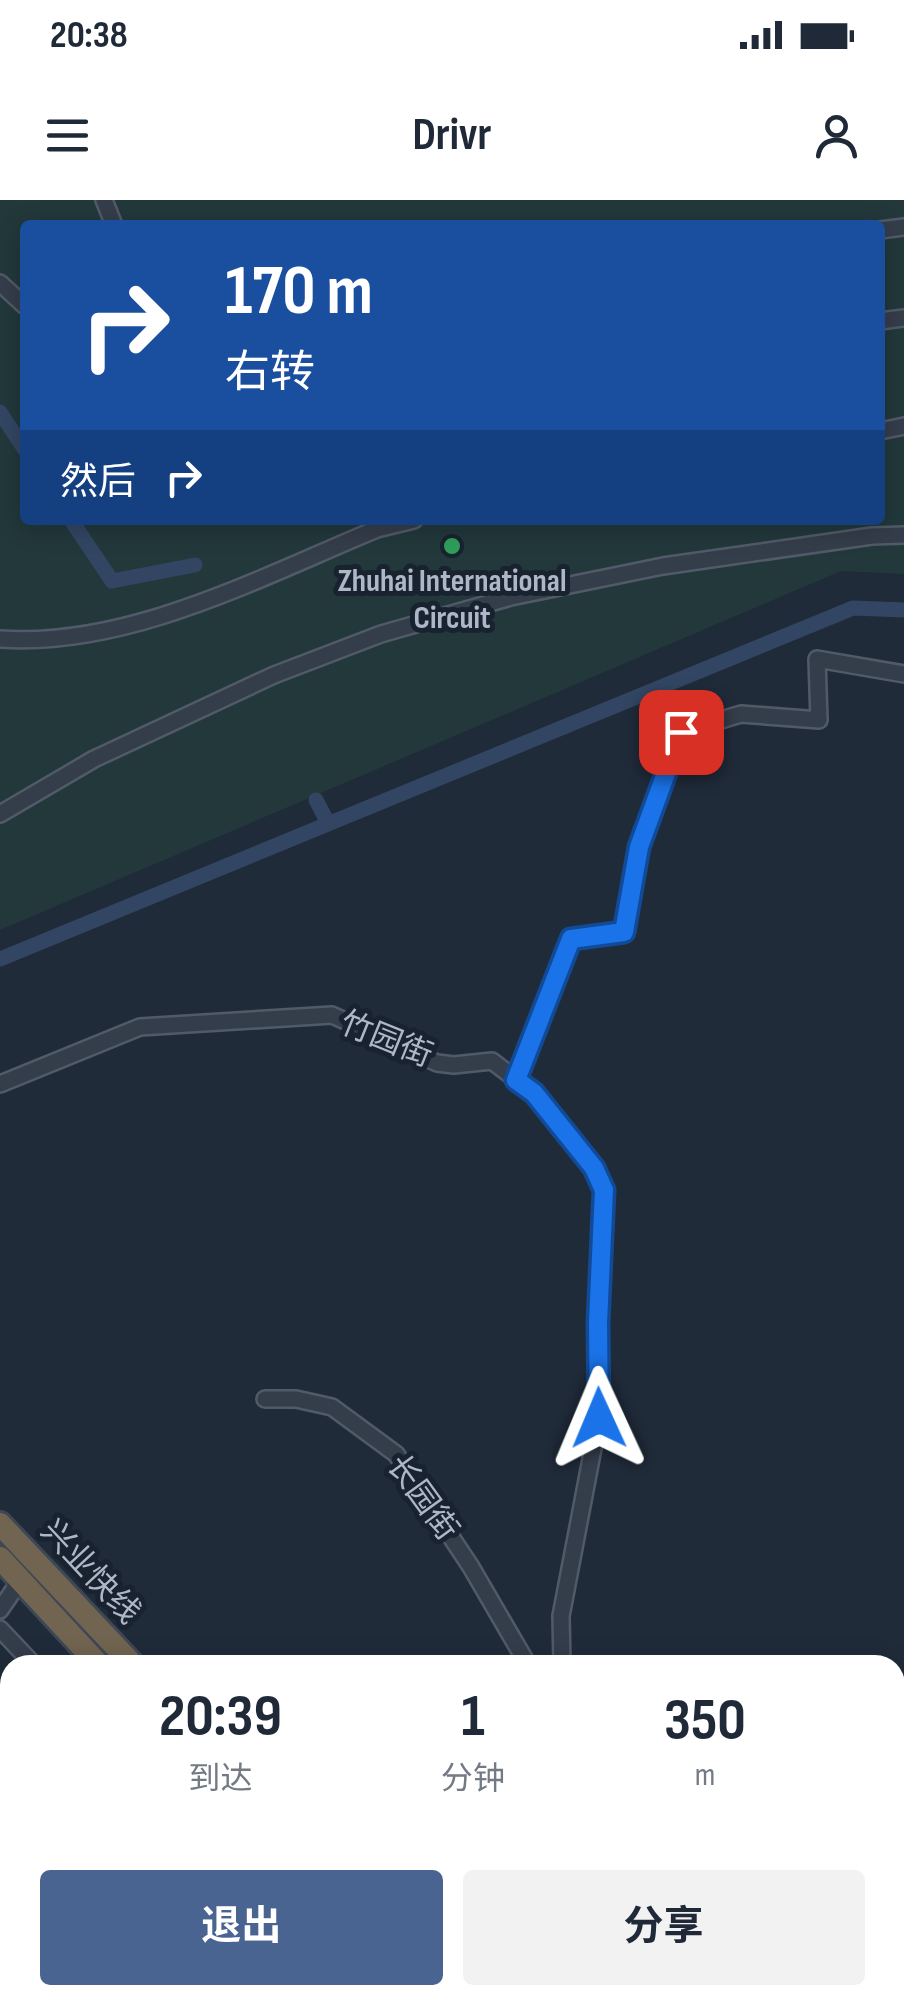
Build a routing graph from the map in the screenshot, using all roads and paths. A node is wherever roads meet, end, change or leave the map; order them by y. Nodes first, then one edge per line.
1 (0, 283) edge
2 (20, 301) edge
3 (393, 525) edge
4 (904, 536) edge
5 (0, 639) edge
6 (904, 674) edge
7 (0, 814) edge
8 (516, 1080) junction
9 (0, 1084) edge
10 (265, 1398) dead end
11 (0, 1512) edge
12 (0, 1524) edge
13 (0, 1558) edge
14 (0, 1571) edge
15 (15, 1588) junction
16 (0, 1610) edge
17 (0, 1629) edge
18 (25, 1655) edge
19 (79, 1655) edge
20 (90, 1655) edge
21 (123, 1655) edge
22 (135, 1655) edge
23 (522, 1655) edge
24 (562, 1655) edge

1 - 2 street
3 - 5 street
4 - 7 street
6 - 8 street
8 - 9 street, 竹园街
8 - 24 street, 竹园街
10 - 23 street, 长园街
11 - 22 street
12 - 21 highway, 兴业快线
13 - 20 highway, 兴业快线
14 - 15 street
15 - 16 street
15 - 19 street
17 - 18 street

